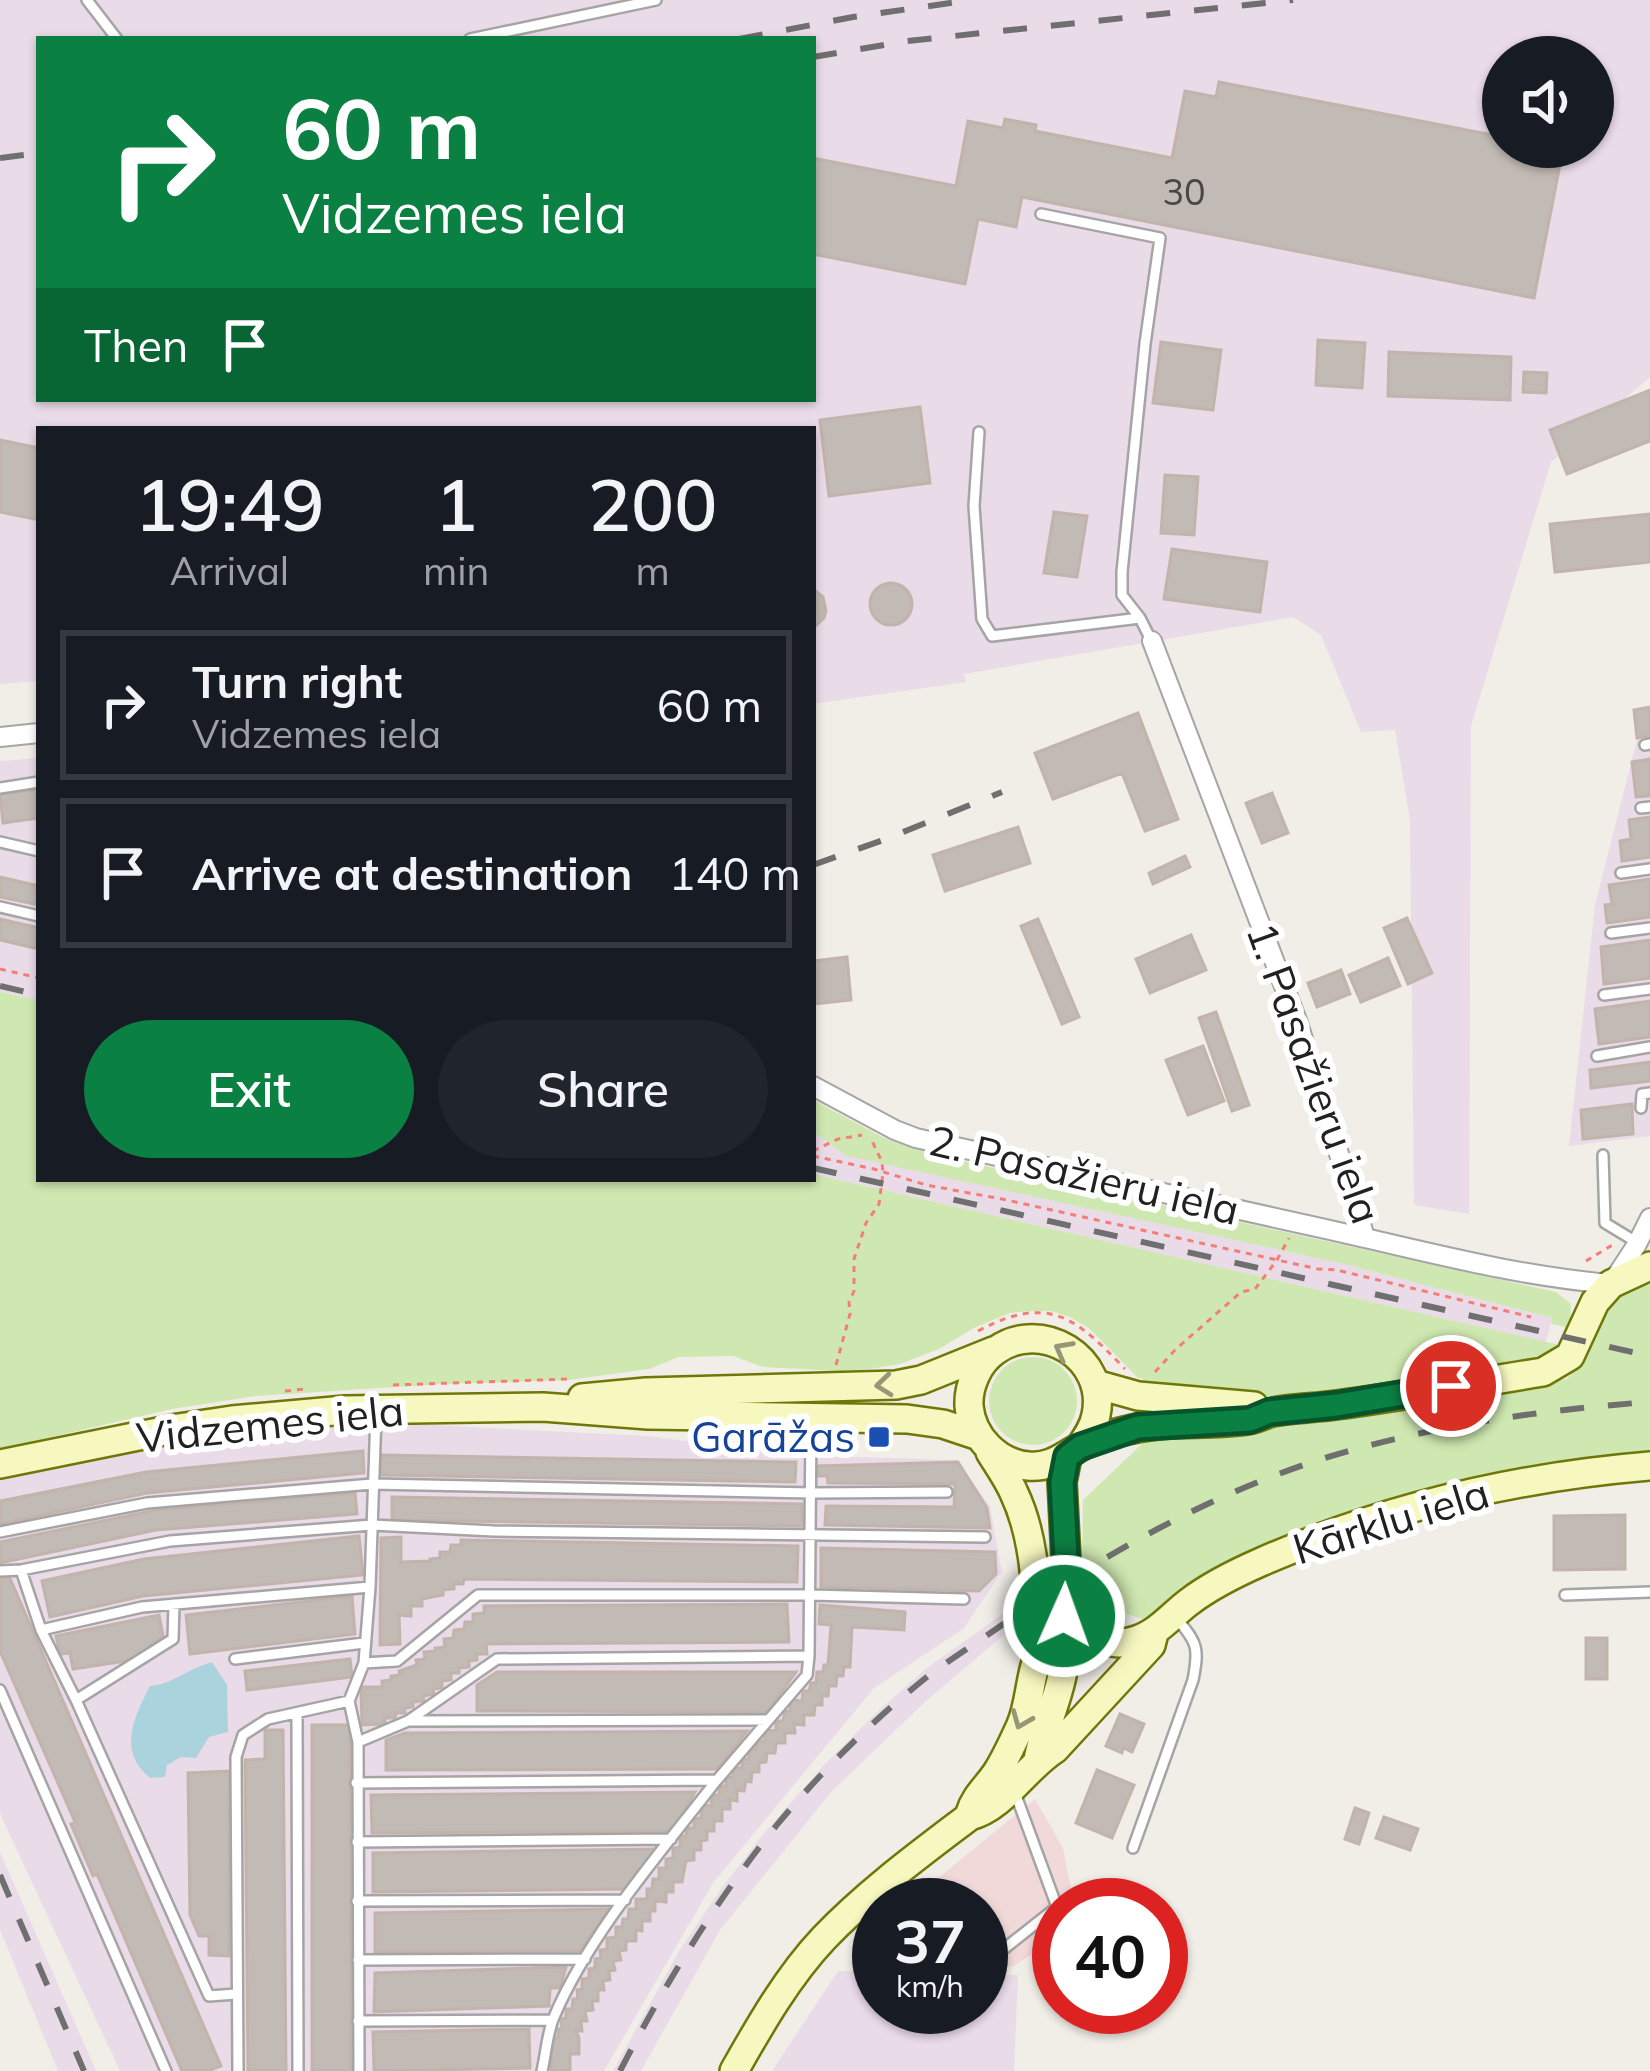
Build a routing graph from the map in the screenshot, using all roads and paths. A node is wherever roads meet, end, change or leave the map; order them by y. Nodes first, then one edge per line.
1 (87, 0) edge
2 (656, 0) edge
3 (115, 36) edge
4 (484, 36) edge
5 (1041, 214) dead end
6 (979, 432) dead end
7 (1140, 618) junction
8 (1152, 641) joint
9 (36, 733) edge
10 (0, 737) edge
11 (36, 782) edge
12 (0, 788) edge
13 (0, 842) edge
14 (36, 849) edge
15 (1650, 869) edge
16 (1622, 873) dead end
17 (0, 907) edge
18 (36, 915) edge
19 (1650, 928) edge
20 (1611, 933) dead end
21 (0, 969) edge
22 (36, 977) edge
23 (1650, 988) edge
24 (1604, 995) dead end
25 (1650, 1047) edge
26 (1597, 1056) dead end
27 (816, 1088) edge
28 (1650, 1093) edge
29 (1641, 1108) dead end
30 (816, 1152) edge
31 (816, 1155) edge
32 (1603, 1155) dead end
33 (883, 1173) junction
34 (1650, 1218) edge
35 (1293, 1222) junction
36 (1365, 1238) junction
37 (1644, 1255) edge
38 (1277, 1260) junction
39 (1611, 1284) junction
40 (1531, 1317) dead end
41 (994, 1351) junction
42 (1156, 1372) dead end
43 (829, 1380) junction
44 (1095, 1384) junction
45 (543, 1407) junction
46 (376, 1409) junction
47 (1269, 1412) junction
48 (811, 1418) junction
49 (984, 1442) junction
50 (1073, 1452) junction
51 (0, 1465) edge
52 (1650, 1466) edge
53 (372, 1484) junction
54 (947, 1492) dead end
55 (813, 1493) junction
56 (372, 1525) junction
57 (0, 1532) edge
58 (812, 1535) junction
59 (985, 1538) dead end
60 (21, 1570) junction
61 (0, 1571) edge
62 (370, 1587) junction
63 (1650, 1592) edge
64 (811, 1595) junction
65 (1565, 1595) dead end
66 (1068, 1598) junction
67 (964, 1599) dead end
68 (174, 1604) junction
69 (1164, 1624) junction
70 (41, 1630) junction
71 (364, 1642) junction
72 (1040, 1651) junction
73 (809, 1656) junction
74 (235, 1659) dead end
75 (364, 1663) junction
76 (1061, 1678) junction
77 (1114, 1684) junction
78 (0, 1690) edge
79 (76, 1700) junction
80 (349, 1701) junction
81 (297, 1714) junction
82 (767, 1720) junction
83 (408, 1721) junction
84 (358, 1742) junction
85 (1038, 1760) junction
86 (717, 1780) junction
87 (356, 1783) junction
88 (1013, 1787) junction
89 (970, 1816) junction
90 (671, 1839) junction
91 (357, 1842) junction
92 (1133, 1848) dead end
93 (902, 1878) edge
94 (625, 1900) junction
95 (357, 1901) junction
96 (852, 1919) edge
97 (1008, 1946) edge
98 (585, 1959) junction
99 (358, 1960) junction
100 (236, 1994) junction
101 (552, 2020) junction
102 (358, 2021) junction
103 (166, 2071) edge
104 (238, 2071) edge
105 (298, 2071) edge
106 (359, 2071) edge
107 (542, 2071) edge
108 (734, 2071) edge

1 - 3 lane
2 - 4 lane
5 - 7 lane
6 - 7 lane
7 - 8 lane
8 - 36 street, 1. Pasažieru iela
9 - 10 street
11 - 12 lane
13 - 14 lane
15 - 16 lane
17 - 18 lane
19 - 20 lane
21 - 22 path
23 - 24 lane
25 - 26 lane
27 - 35 street, 2. Pasažieru iela
28 - 29 lane
30 - 33 path
31 - 33 path
32 - 37 lane
33 - 38 path
33 - 43 path
34 - 37 street
35 - 36 street, 2. Pasažieru iela
35 - 38 path
36 - 39 street, 1. Pasažieru iela
37 - 39 street, 1. Pasažieru iela
38 - 40 path
38 - 42 path
39 - 47 street, Vidzemes iela
41 -> 43 street, Vidzemes iela
44 -> 41 street, Vidzemes iela
41 - 49 street
43 - 45 street, Vidzemes iela
43 - 48 lane
44 - 47 street, Vidzemes iela
44 - 50 street
45 - 46 street, Vidzemes iela
45 - 48 street, Vidzemes iela
46 - 51 street, Vidzemes iela
46 - 53 lane
47 - 50 street, Vidzemes iela
48 - 49 street, Vidzemes iela
48 - 55 lane
49 - 50 street, Vidzemes iela
49 - 72 street, Kārklu iela
50 - 66 street, Kārklu iela
52 - 69 street, Kārklu iela
53 - 55 lane
53 - 56 lane
53 - 57 lane
54 - 55 lane
55 - 58 lane
56 - 58 lane
56 - 60 lane
56 - 62 lane
58 - 59 lane
58 - 64 lane
60 - 61 lane
60 - 70 lane
62 - 68 lane
62 - 71 lane
63 - 65 lane
64 - 67 lane
64 - 73 lane
64 - 75 lane
66 - 69 street
66 - 76 street, Kārklu iela
68 - 70 lane
68 - 79 lane
69 - 77 street, Kārklu iela
69 - 92 lane
70 - 79 lane
71 - 74 lane
71 - 75 lane
72 - 76 street
72 -> 89 street, Kārklu iela
73 - 82 lane
73 - 83 lane
75 - 80 lane
76 - 77 street
76 - 85 street, Kārklu iela
77 - 85 street, Kārklu iela
78 - 103 lane
79 - 100 lane
80 - 81 lane
80 - 84 lane
81 - 100 lane
81 - 105 lane
82 - 83 lane
82 - 86 lane
83 - 84 lane
84 - 87 lane
85 - 88 street, Kārklu iela
86 - 87 lane
86 - 90 lane
87 - 91 lane
88 - 89 street, Kārklu iela
88 - 97 lane
89 - 93 street, Kārklu iela
90 - 91 lane
90 - 94 lane
91 - 95 lane
94 - 95 lane
94 - 98 lane
95 - 99 lane
96 - 108 street, Kārklu iela
98 - 99 lane
98 - 101 lane
99 - 102 lane
100 - 104 lane
101 - 102 lane
101 - 107 lane
102 - 106 lane

